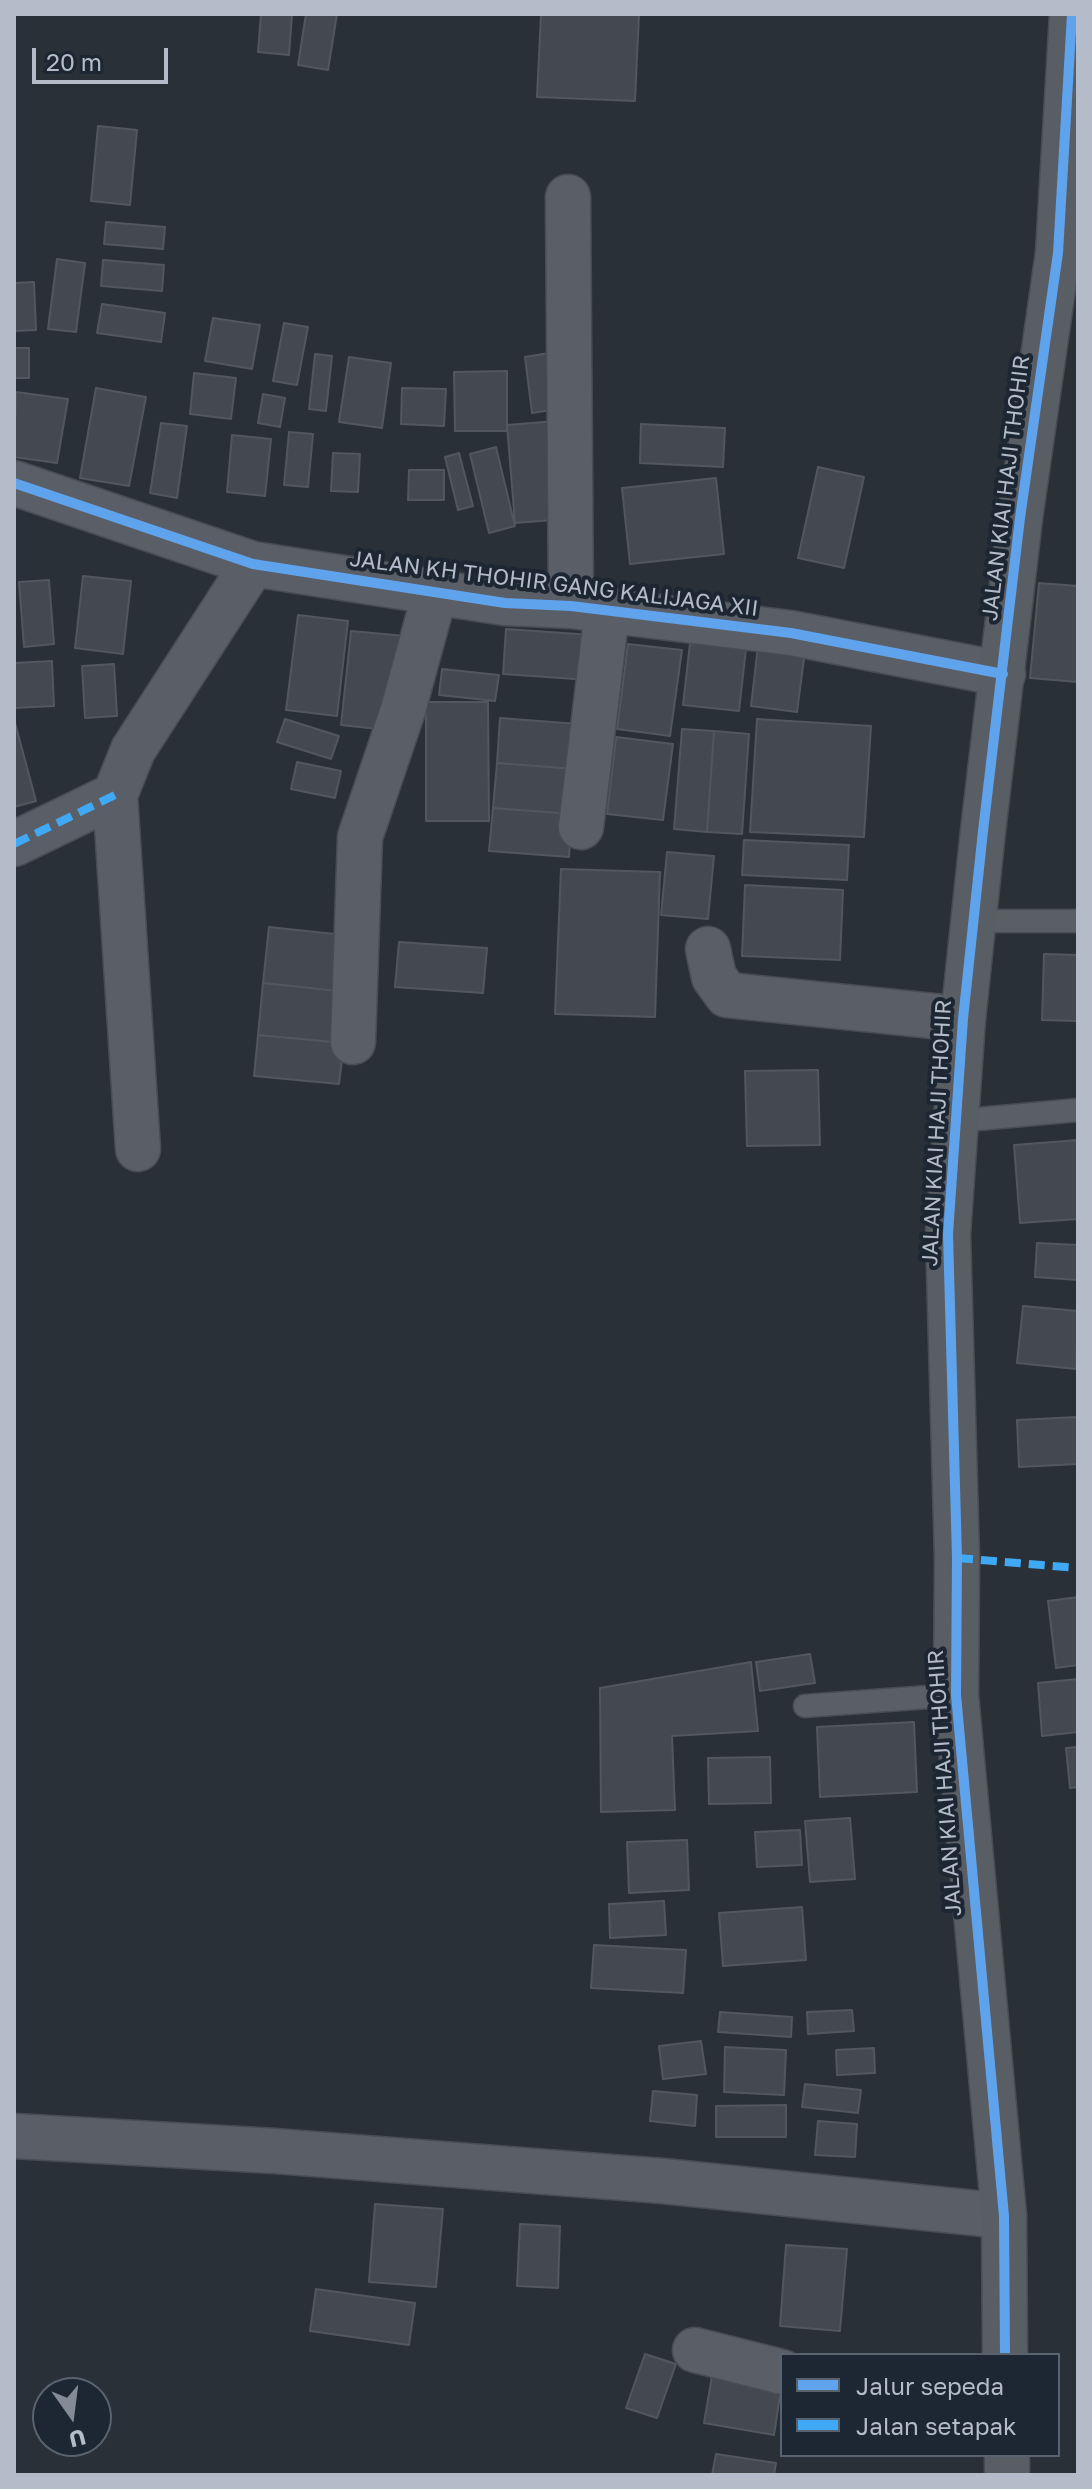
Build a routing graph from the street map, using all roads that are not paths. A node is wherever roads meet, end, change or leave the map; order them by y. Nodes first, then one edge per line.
1 (1072, 14) edge
2 (568, 197) dead end
3 (14, 483) edge
4 (253, 564) junction
5 (435, 593) junction
6 (589, 609) junction
7 (1003, 674) junction
8 (115, 795) junction
9 (581, 827) dead end
10 (14, 844) edge
11 (973, 921) junction
12 (1078, 921) edge
13 (708, 949) dead end
14 (963, 1019) junction
15 (353, 1042) dead end
16 (1078, 1110) edge
17 (956, 1121) junction
18 (138, 1149) dead end
19 (956, 1695) junction
20 (805, 1706) dead end
21 (14, 2136) edge
22 (1004, 2216) junction
23 (695, 2350) dead end
24 (1005, 2353) edge
25 (780, 2371) edge

1 - 7 street, JALAN KIAI HAJI THOHIR
2 - 6 street
3 - 4 street, JALAN KH THOHIR GANG KALIJAGA XII
4 - 5 street, JALAN KH THOHIR GANG KALIJAGA XII
4 - 8 street
5 - 6 street, JALAN KH THOHIR GANG KALIJAGA XII
5 - 15 street
6 - 7 street, JALAN KH THOHIR GANG KALIJAGA XII
6 - 9 street
7 - 11 street, JALAN KIAI HAJI THOHIR
8 - 10 street
8 - 18 street
11 - 12 lane
11 - 14 street, JALAN KIAI HAJI THOHIR
13 - 14 street
14 - 17 street, JALAN KIAI HAJI THOHIR
16 - 17 lane
17 - 19 street, JALAN KIAI HAJI THOHIR
19 - 20 lane
19 - 22 street, JALAN KIAI HAJI THOHIR
21 - 22 street
22 - 24 street, JALAN KIAI HAJI THOHIR
23 - 25 street

